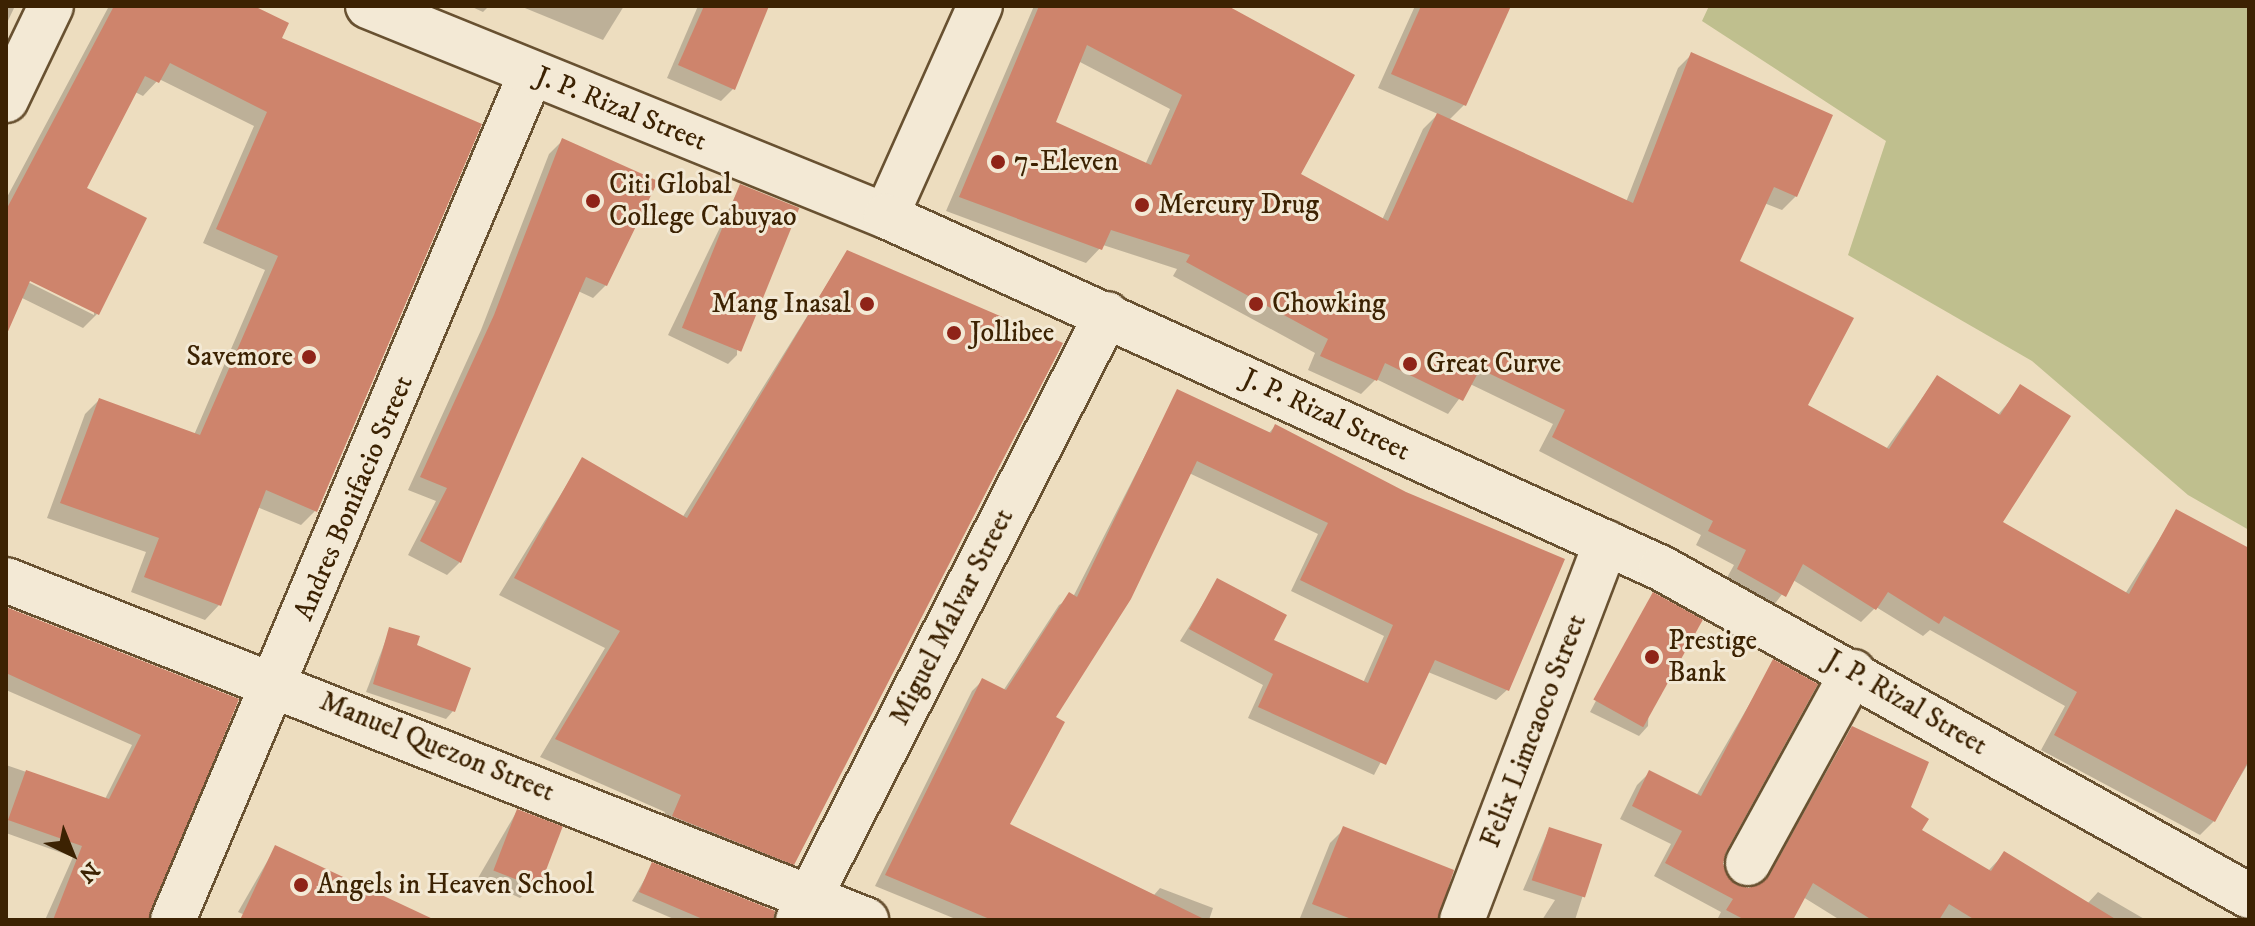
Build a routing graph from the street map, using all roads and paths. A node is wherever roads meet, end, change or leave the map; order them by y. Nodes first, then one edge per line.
1 (51, 6) edge
2 (368, 6) edge
3 (980, 6) edge
4 (531, 73) junction
5 (6, 100) edge
6 (886, 216) junction
7 (1107, 314) junction
8 (1606, 543) junction
9 (6, 580) edge
10 (1853, 672) junction
11 (277, 683) junction
12 (1748, 863) dead end
13 (2249, 896) edge
14 (804, 908) edge
15 (173, 920) edge
16 (866, 920) edge
17 (1462, 920) edge

1 - 5 street
2 - 4 street, J. P. Rizal Street
3 - 6 street
4 - 6 street, J. P. Rizal Street
4 - 11 street, Andres Bonifacio Street
6 - 7 street, J. P. Rizal Street
7 - 8 street, J. P. Rizal Street
7 - 14 street, Miguel Malvar Street
8 - 10 street, J. P. Rizal Street
8 - 17 street, Felix Limcaoco Street
9 - 11 street, Manuel Quezon Street
10 - 12 street
10 - 13 street, J. P. Rizal Street
11 - 14 street, Manuel Quezon Street
11 - 15 street, Andres Bonifacio Street
14 - 16 street, Manuel Quezon Street

